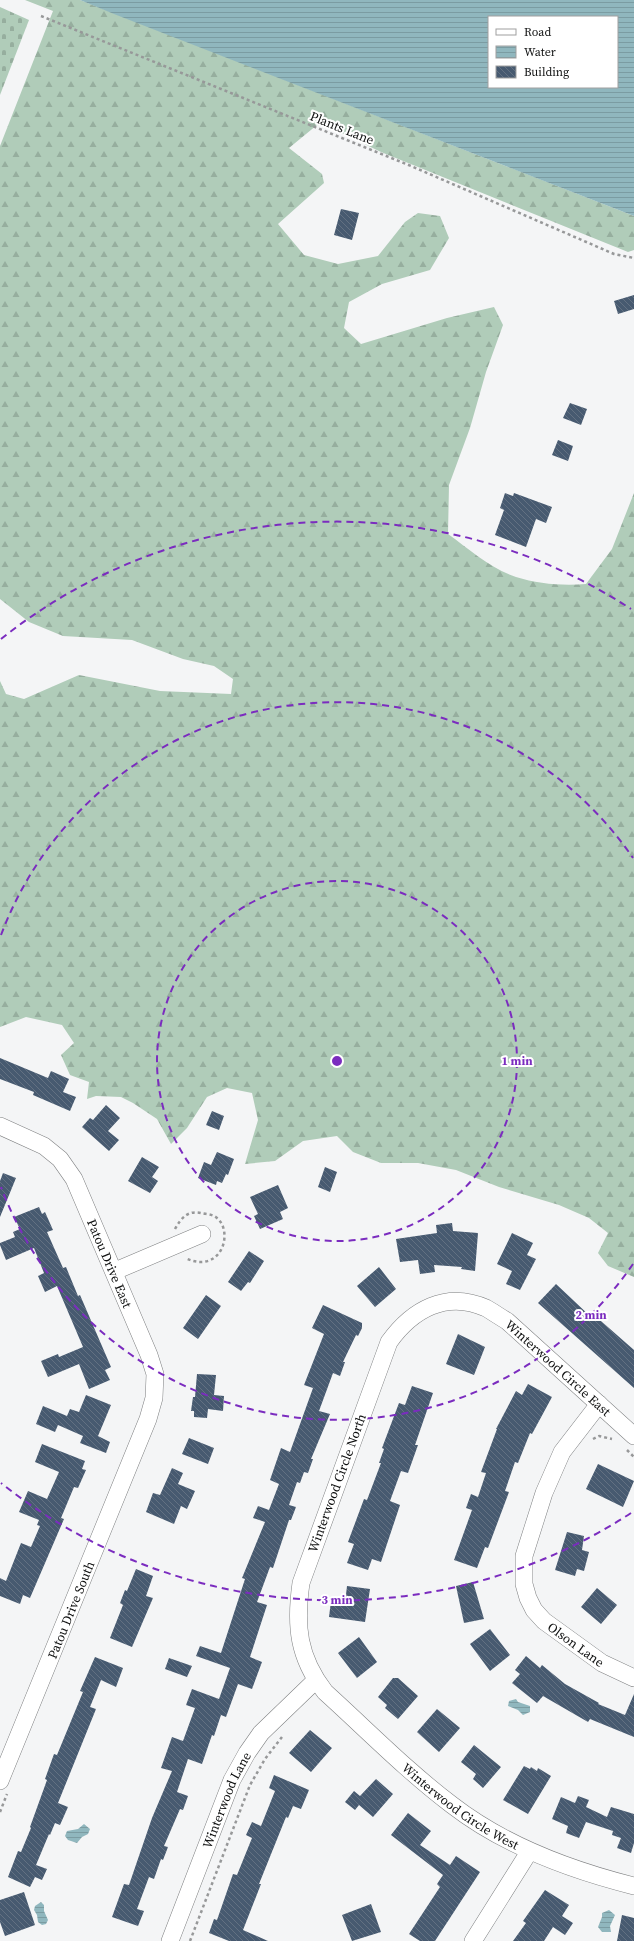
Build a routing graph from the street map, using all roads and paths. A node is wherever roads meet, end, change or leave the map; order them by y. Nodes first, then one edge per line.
1 (41, 16) dead end
2 (634, 258) edge
3 (0, 1126) edge
4 (202, 1234) dead end
5 (173, 1236) dead end
6 (180, 1256) dead end
7 (115, 1271) junction
8 (432, 1305) joint
9 (599, 1404) junction
10 (140, 1438) joint
11 (615, 1440) dead end
12 (629, 1442) edge
13 (588, 1444) dead end
14 (634, 1457) edge
15 (634, 1678) edge
16 (316, 1680) junction
17 (286, 1732) dead end
18 (4, 1785) edge
19 (0, 1812) edge
20 (529, 1852) junction
21 (634, 1886) edge
22 (170, 1941) edge
23 (190, 1941) edge
24 (473, 1941) edge

1 - 2 path, Plants Lane
3 - 7 street, Patou Drive East
4 - 7 street
5 - 6 path
7 - 10 street, Patou Drive East
8 - 9 street, Winterwood Circle East
8 - 16 street, Winterwood Circle North
9 - 12 street, Winterwood Circle East
9 - 15 street, Olson Lane
10 - 18 street, Patou Drive South
11 - 13 path
12 - 14 path
16 - 20 street, Winterwood Circle West
16 - 22 street, Winterwood Lane
17 - 23 path
18 - 19 path
20 - 21 street, Winterwood Circle West
20 - 24 street

